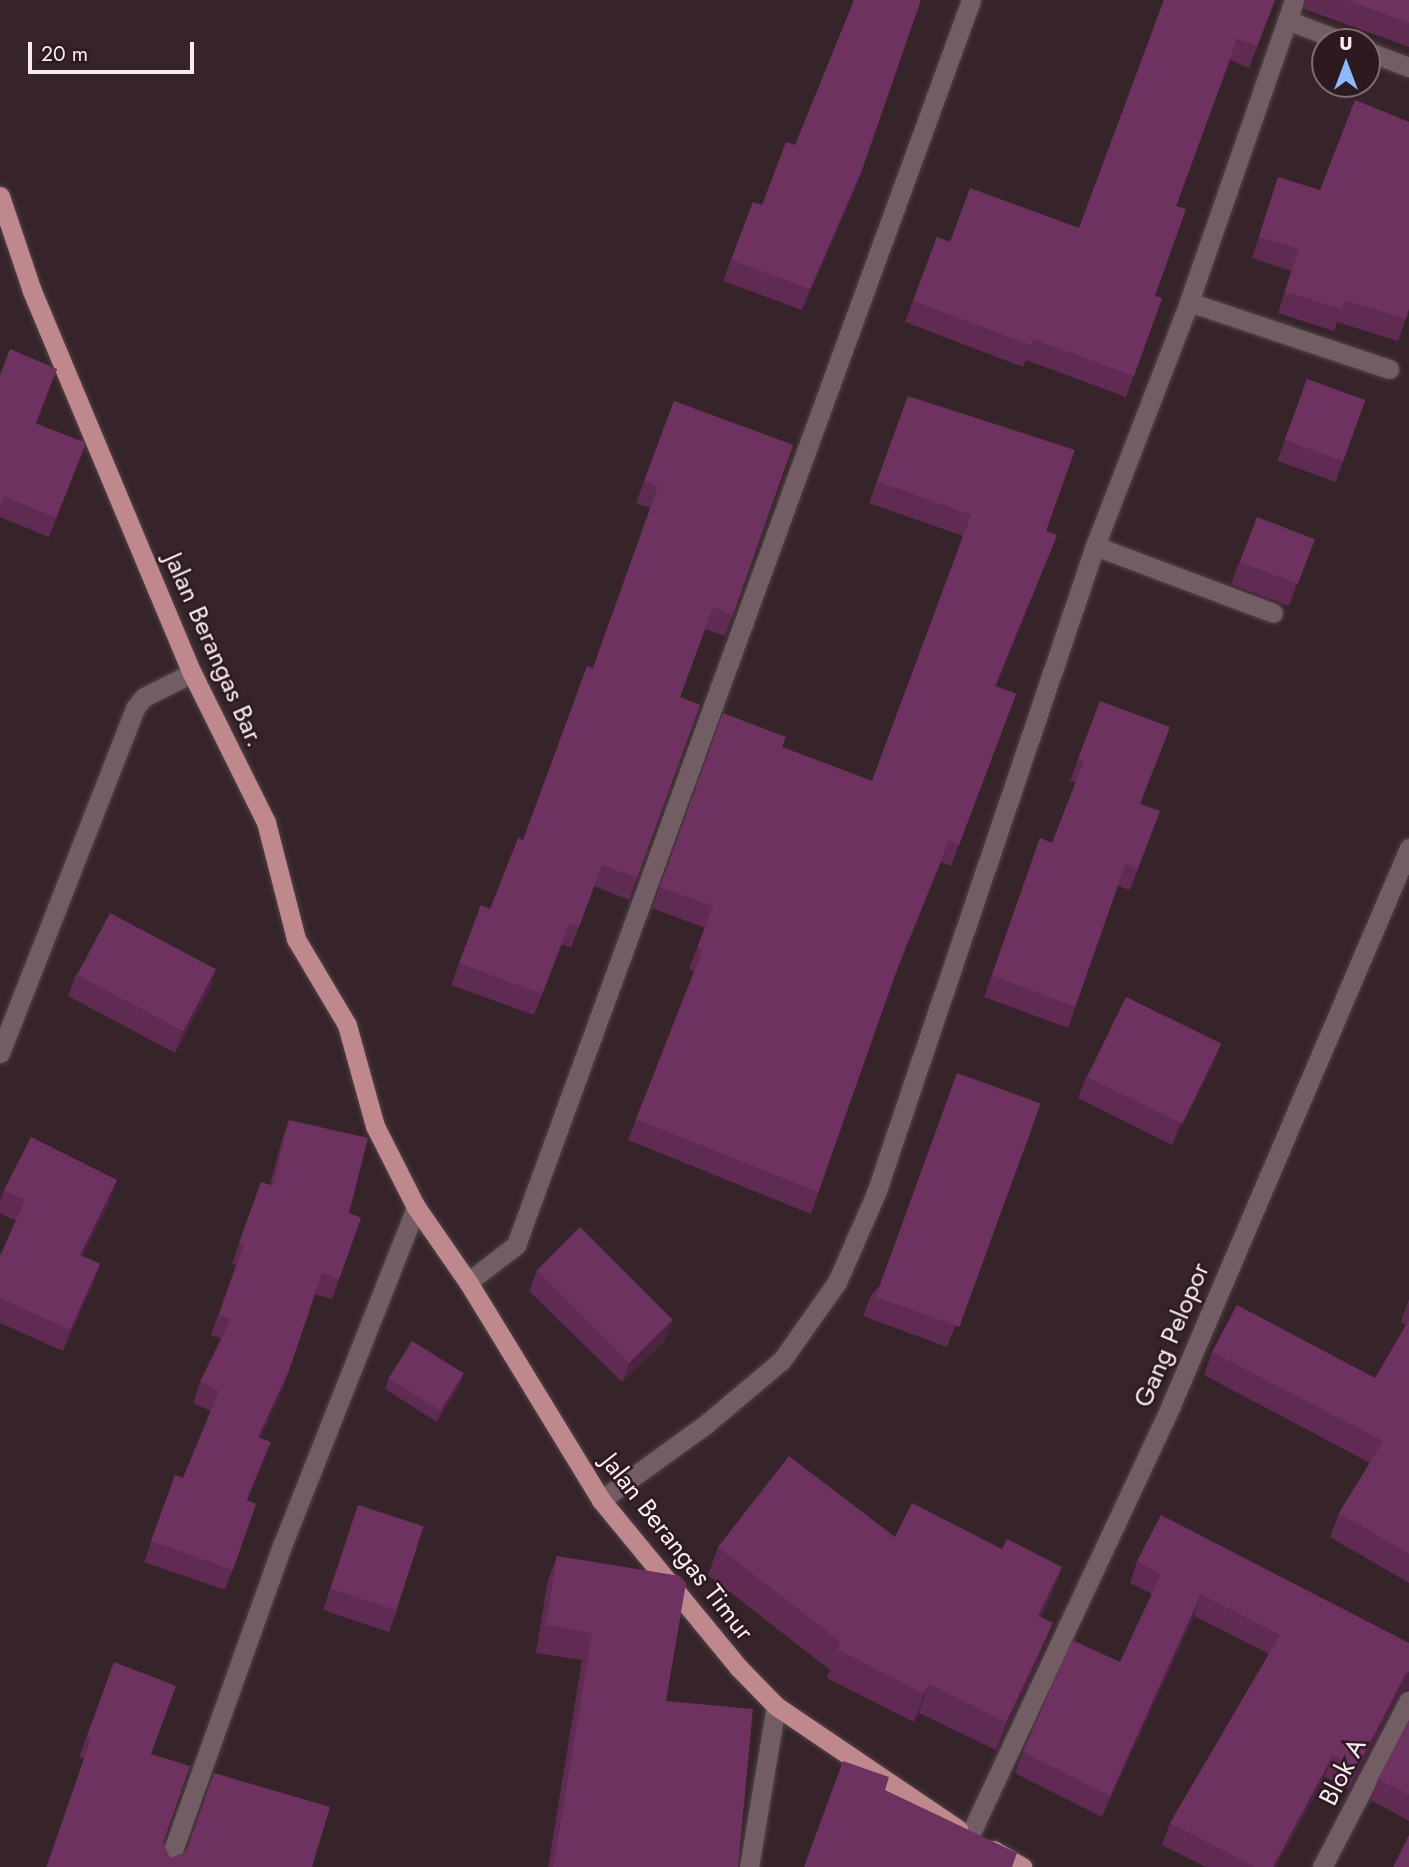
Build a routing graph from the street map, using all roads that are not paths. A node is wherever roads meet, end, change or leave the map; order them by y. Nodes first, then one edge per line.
1 (971, 0) edge
2 (1294, 0) edge
3 (1287, 20) junction
4 (1311, 29) edge
5 (1381, 56) edge
6 (1409, 67) edge
7 (0, 195) edge
8 (1189, 302) junction
9 (1389, 369) dead end
10 (1096, 546) junction
11 (1273, 613) dead end
12 (192, 673) junction
13 (1409, 848) edge
14 (0, 1053) edge
15 (375, 1126) joint
16 (416, 1208) junction
17 (468, 1282) junction
18 (601, 1500) junction
19 (1409, 1700) edge
20 (776, 1706) junction
21 (969, 1837) junction
22 (167, 1867) edge
23 (749, 1867) edge
24 (1022, 1867) edge
25 (1322, 1867) edge

1 - 17 street
2 - 3 street
3 - 4 street
3 - 8 street
5 - 6 street
7 - 12 main road, Jalan Berangas Bar.
8 - 9 street
8 - 10 street
10 - 11 street
10 - 18 street
12 - 14 street
12 - 15 main road, Jalan Berangas Bar.
13 - 21 street, Gang Pelopor
15 - 16 main road, Jalan Berangas Timur
16 - 17 main road, Jalan Berangas Timur
16 - 22 street
17 - 18 main road, Jalan Berangas Timur
18 - 20 main road, Jalan Berangas Timur
19 - 25 street, Blok A
20 - 21 main road, Jalan Berangas Timur
20 - 23 street
21 - 24 main road, Jalan Berangas Timur

